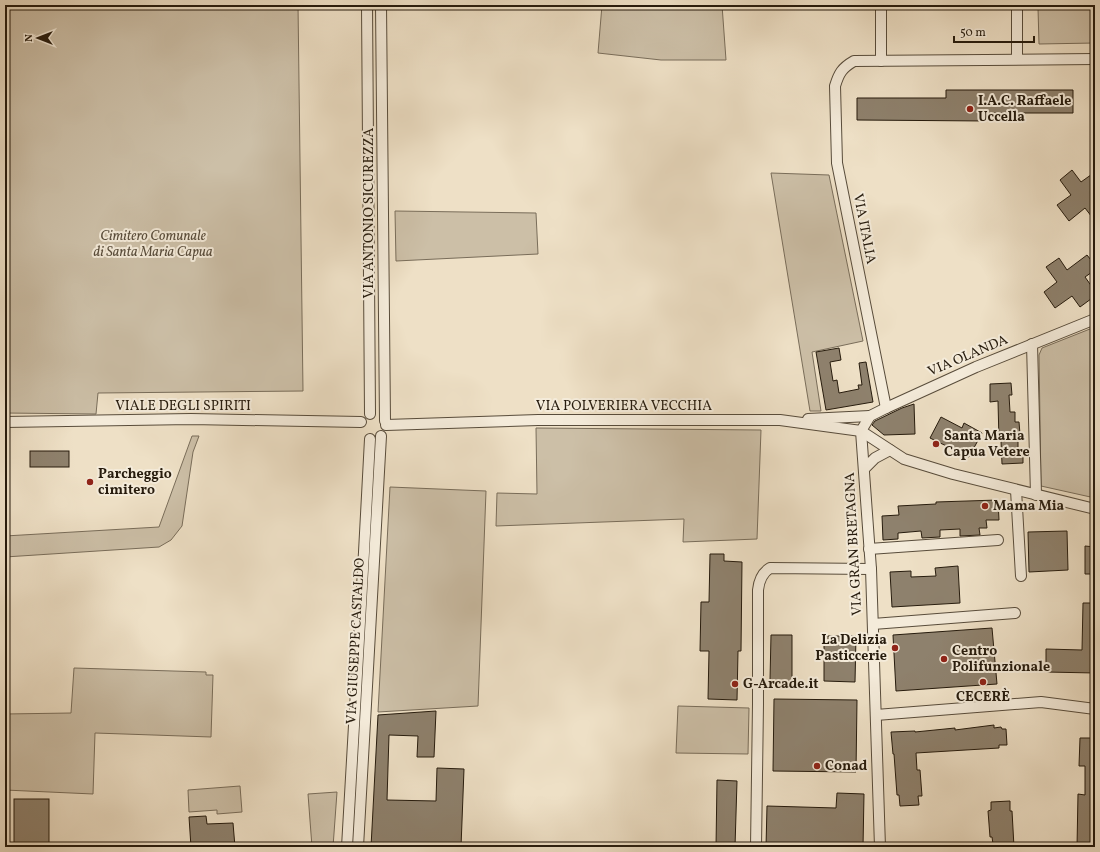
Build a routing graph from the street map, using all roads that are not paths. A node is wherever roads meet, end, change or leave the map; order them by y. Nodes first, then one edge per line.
1 (367, 5) edge
2 (381, 5) edge
3 (881, 5) edge
4 (1017, 5) edge
5 (1017, 59) junction
6 (1095, 59) edge
7 (881, 61) junction
8 (1095, 319) edge
9 (1032, 344) junction
10 (886, 408) junction
11 (370, 414) junction
12 (870, 416) junction
13 (780, 420) junction
14 (5, 422) edge
15 (385, 423) junction
16 (364, 431) junction
17 (861, 431) junction
18 (381, 436) junction
19 (890, 450) junction
20 (864, 469) junction
21 (1016, 490) junction
22 (1036, 495) junction
23 (1095, 509) edge
24 (998, 540) dead end
25 (869, 549) junction
26 (871, 569) junction
27 (1021, 576) dead end
28 (1015, 613) dead end
29 (873, 624) junction
30 (1095, 709) edge
31 (876, 715) junction
32 (346, 847) edge
33 (358, 847) edge
34 (756, 847) edge
35 (880, 847) edge

1 - 11 street, VIA ANTONIO SICUREZZA
2 - 15 street, VIA ANTONIO SICUREZZA
3 - 7 street
4 - 5 street
5 - 6 street
5 - 7 street
7 - 10 street, VIA ITALIA
8 - 9 street, VIA OLANDA
9 - 10 street, VIA OLANDA
9 - 22 street
10 - 12 street, VIA OLANDA
11 - 15 street
11 - 16 street
12 - 13 street
12 - 17 street
13 - 15 street, VIA POLVERIERA VECCHIA
13 - 17 street, VIA POLVERIERA VECCHIA
14 - 16 street, VIALE DEGLI SPIRITI
15 - 18 street
16 - 18 street
16 - 32 street, VIA GIUSEPPE CASTALDO
17 - 19 street
17 - 20 street, VIA GRAN BRETAGNA
18 - 33 street, VIA GIUSEPPE CASTALDO
19 - 20 street
19 - 21 street
20 - 25 street, VIA GRAN BRETAGNA
21 - 22 street
21 - 27 street
22 - 23 street
24 - 25 street
25 - 26 street, VIA GRAN BRETAGNA
26 - 29 street, VIA GRAN BRETAGNA
26 - 34 street
28 - 29 street
29 - 31 street, VIA GRAN BRETAGNA
30 - 31 street
31 - 35 street, VIA GRAN BRETAGNA

